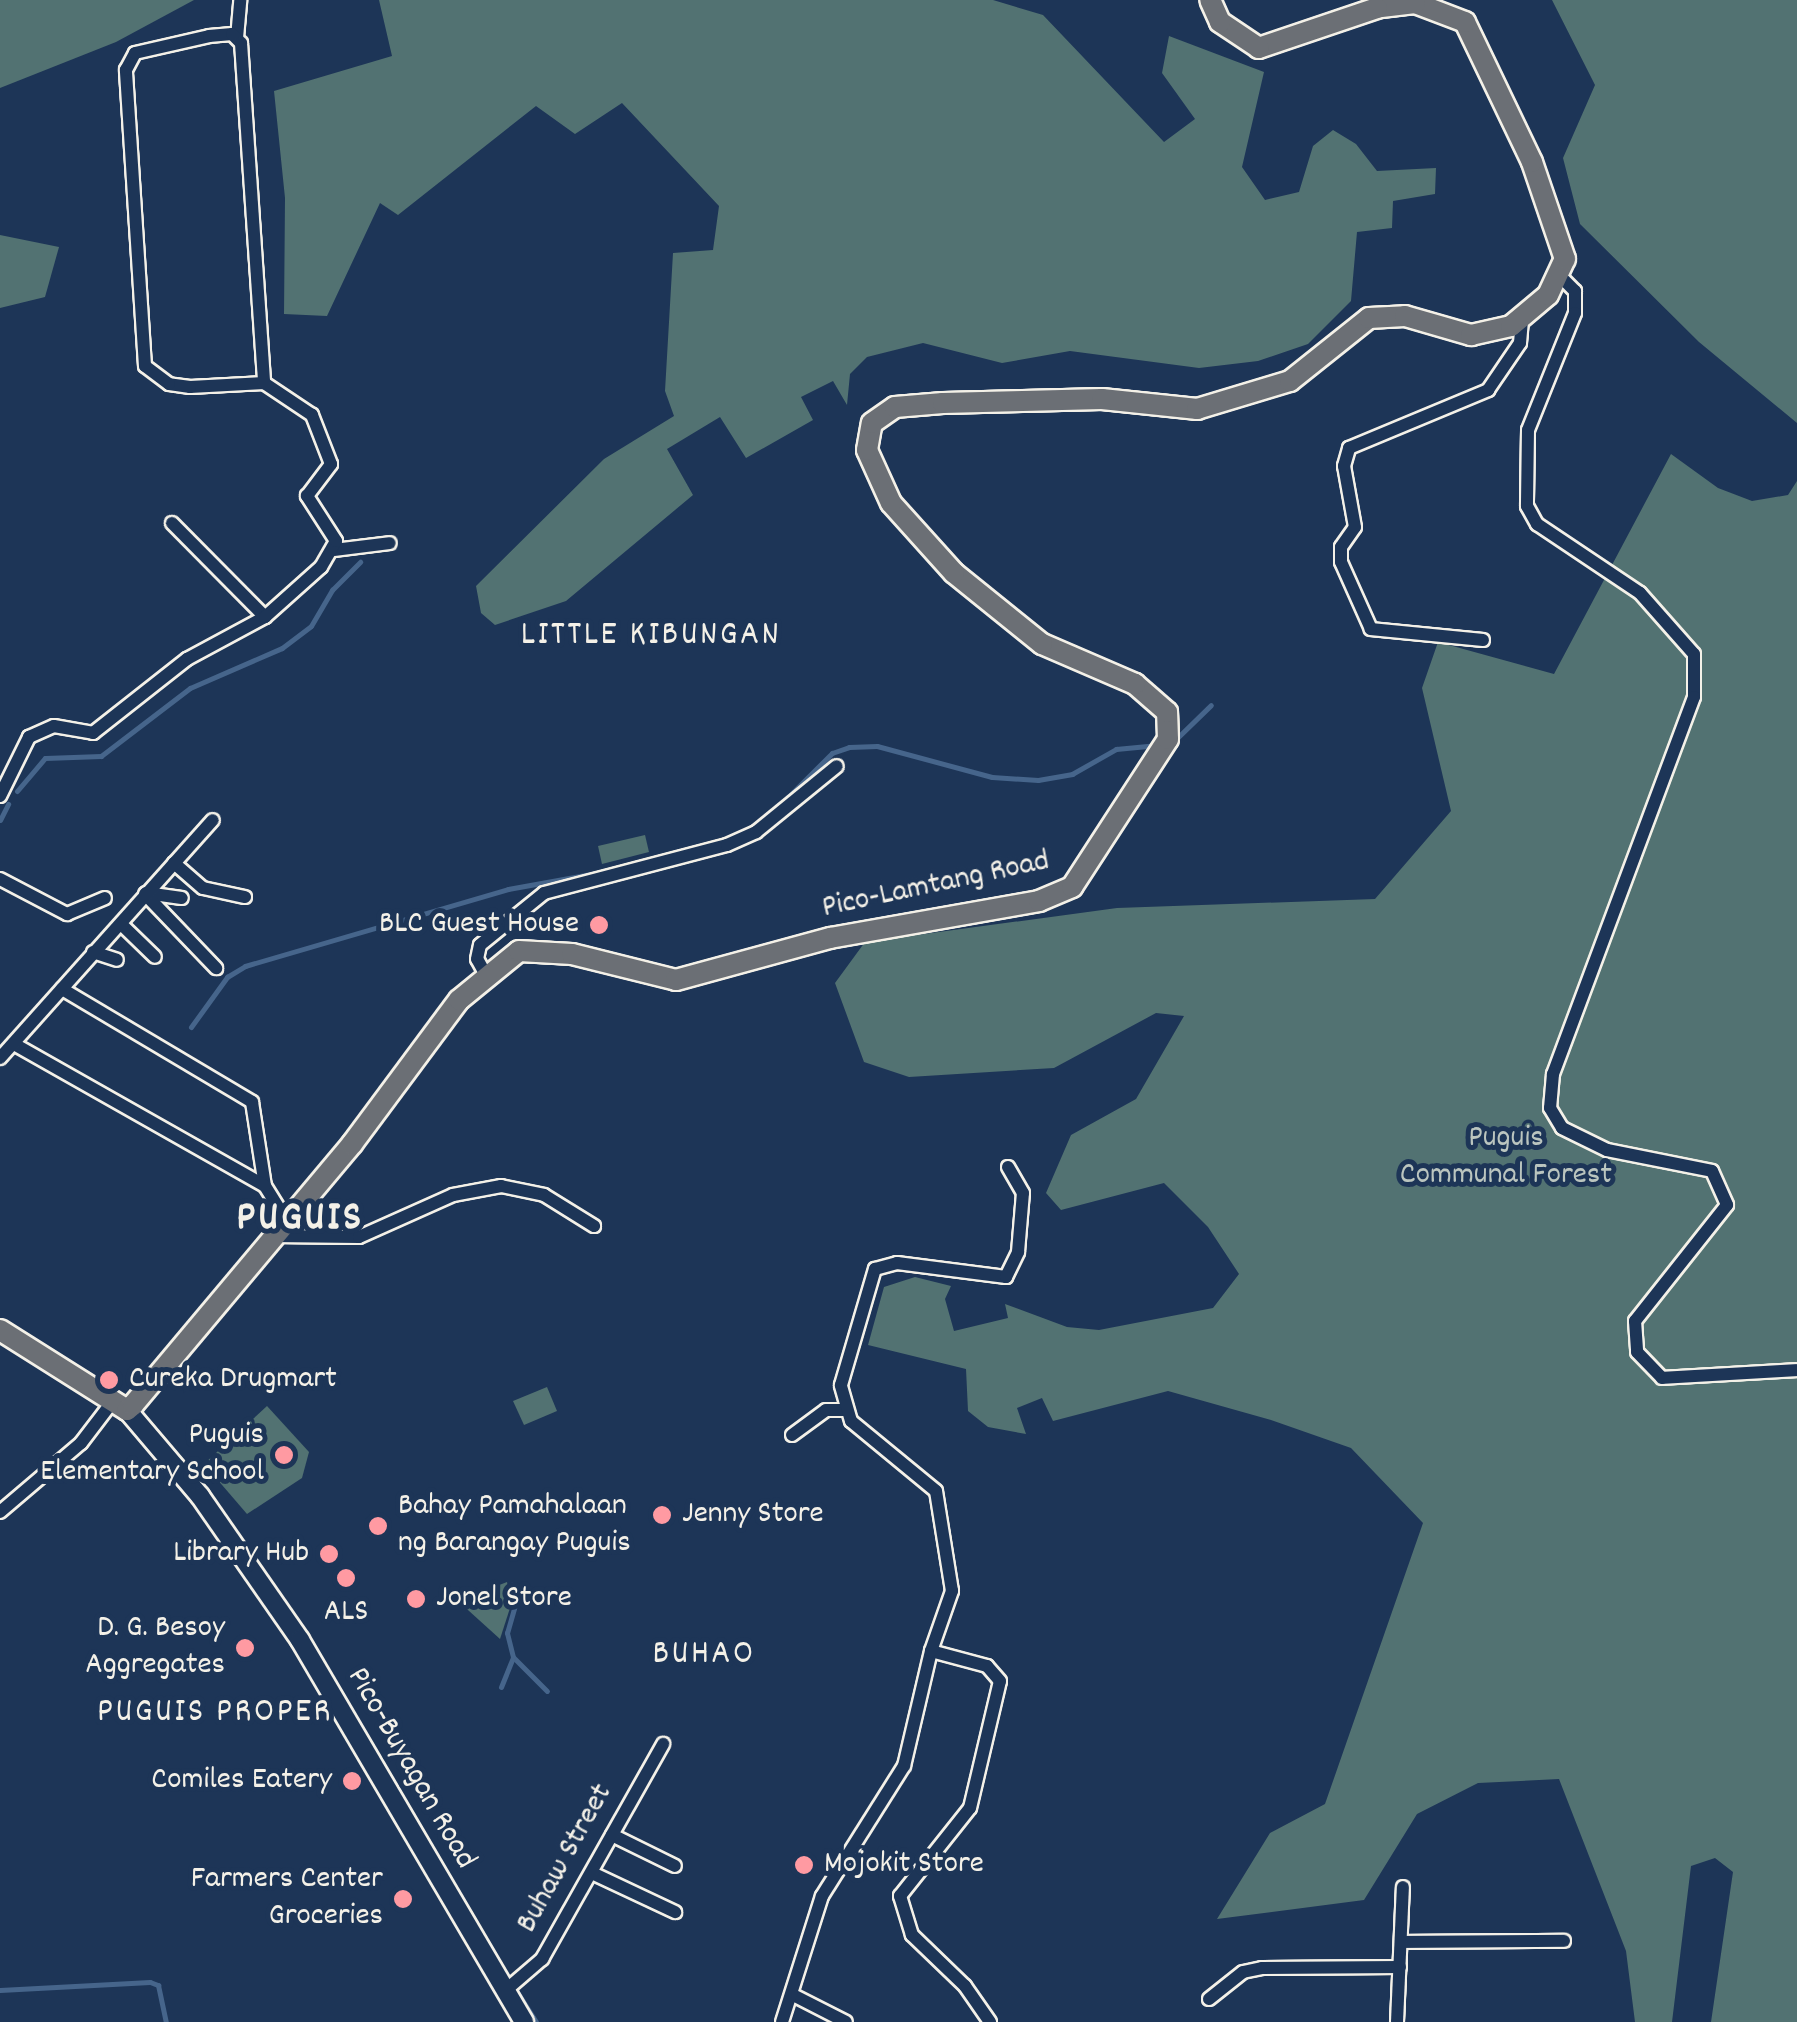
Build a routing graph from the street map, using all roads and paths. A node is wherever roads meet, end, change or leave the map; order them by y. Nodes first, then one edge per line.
1 (240, 0) edge
2 (1210, 0) edge
3 (237, 38) junction
4 (1561, 277) junction
5 (1522, 320) junction
6 (264, 383) junction
7 (172, 523) dead end
8 (390, 543) dead end
9 (334, 550) junction
10 (265, 617) junction
11 (1483, 640) dead end
12 (836, 766) dead end
13 (0, 796) edge
14 (213, 820) dead end
15 (174, 863) junction
16 (0, 879) edge
17 (146, 893) junction
18 (245, 897) dead end
19 (105, 898) dead end
20 (182, 898) dead end
21 (121, 924) junction
22 (93, 952) junction
23 (155, 957) dead end
24 (117, 960) dead end
25 (216, 968) dead end
26 (486, 975) junction
27 (62, 989) junction
28 (14, 1044) junction
29 (0, 1058) edge
30 (1008, 1167) dead end
31 (265, 1186) junction
32 (286, 1220) junction
33 (594, 1226) dead end
34 (270, 1236) junction
35 (0, 1330) edge
36 (1797, 1370) edge
37 (120, 1406) junction
38 (845, 1410) junction
39 (792, 1435) dead end
40 (0, 1512) edge
41 (931, 1651) junction
42 (663, 1744) dead end
43 (612, 1836) junction
44 (675, 1866) dead end
45 (592, 1872) junction
46 (1403, 1887) dead end
47 (675, 1912) dead end
48 (1401, 1942) junction
49 (1564, 1942) dead end
50 (1400, 1967) junction
51 (513, 1987) junction
52 (795, 1996) junction
53 (1209, 1999) dead end
54 (524, 2022) edge
55 (782, 2022) edge
56 (846, 2022) edge
57 (990, 2022) edge
58 (1398, 2022) edge

1 - 3 street
2 - 4 main road
3 - 6 street
3 - 6 street
4 - 5 main road
4 - 36 street
5 - 11 street
5 - 26 main road, Pico-Lamtang Road
6 - 9 street
7 - 10 street
8 - 9 street
9 - 10 street
10 - 13 street
12 - 26 street
14 - 15 street
15 - 17 street
15 - 18 street
16 - 19 street
17 - 20 street
17 - 21 street
17 - 25 street
21 - 22 street
21 - 23 street
22 - 24 street
22 - 27 street
26 - 32 main road, Pico-Lamtang Road
27 - 28 street
27 - 31 street
28 - 29 street
28 - 31 street
30 - 38 street
31 - 32 street
32 - 34 main road, Pico-Lamtang Road
33 - 34 street
34 - 37 main road, Pico-Lamtang Road
35 - 37 main road
37 - 40 street
37 - 51 main road, Pico-Buyagan Road
38 - 39 street
38 - 41 street
41 - 52 street
41 - 57 street
42 - 43 street, Buhaw Street
43 - 44 street
43 - 45 street, Buhaw Street
45 - 47 street
45 - 51 street, Buhaw Street
46 - 48 street
48 - 49 street
48 - 50 street
50 - 53 street
50 - 58 street
51 - 54 main road, Pico-Buyagan Road
52 - 55 street
52 - 56 street

